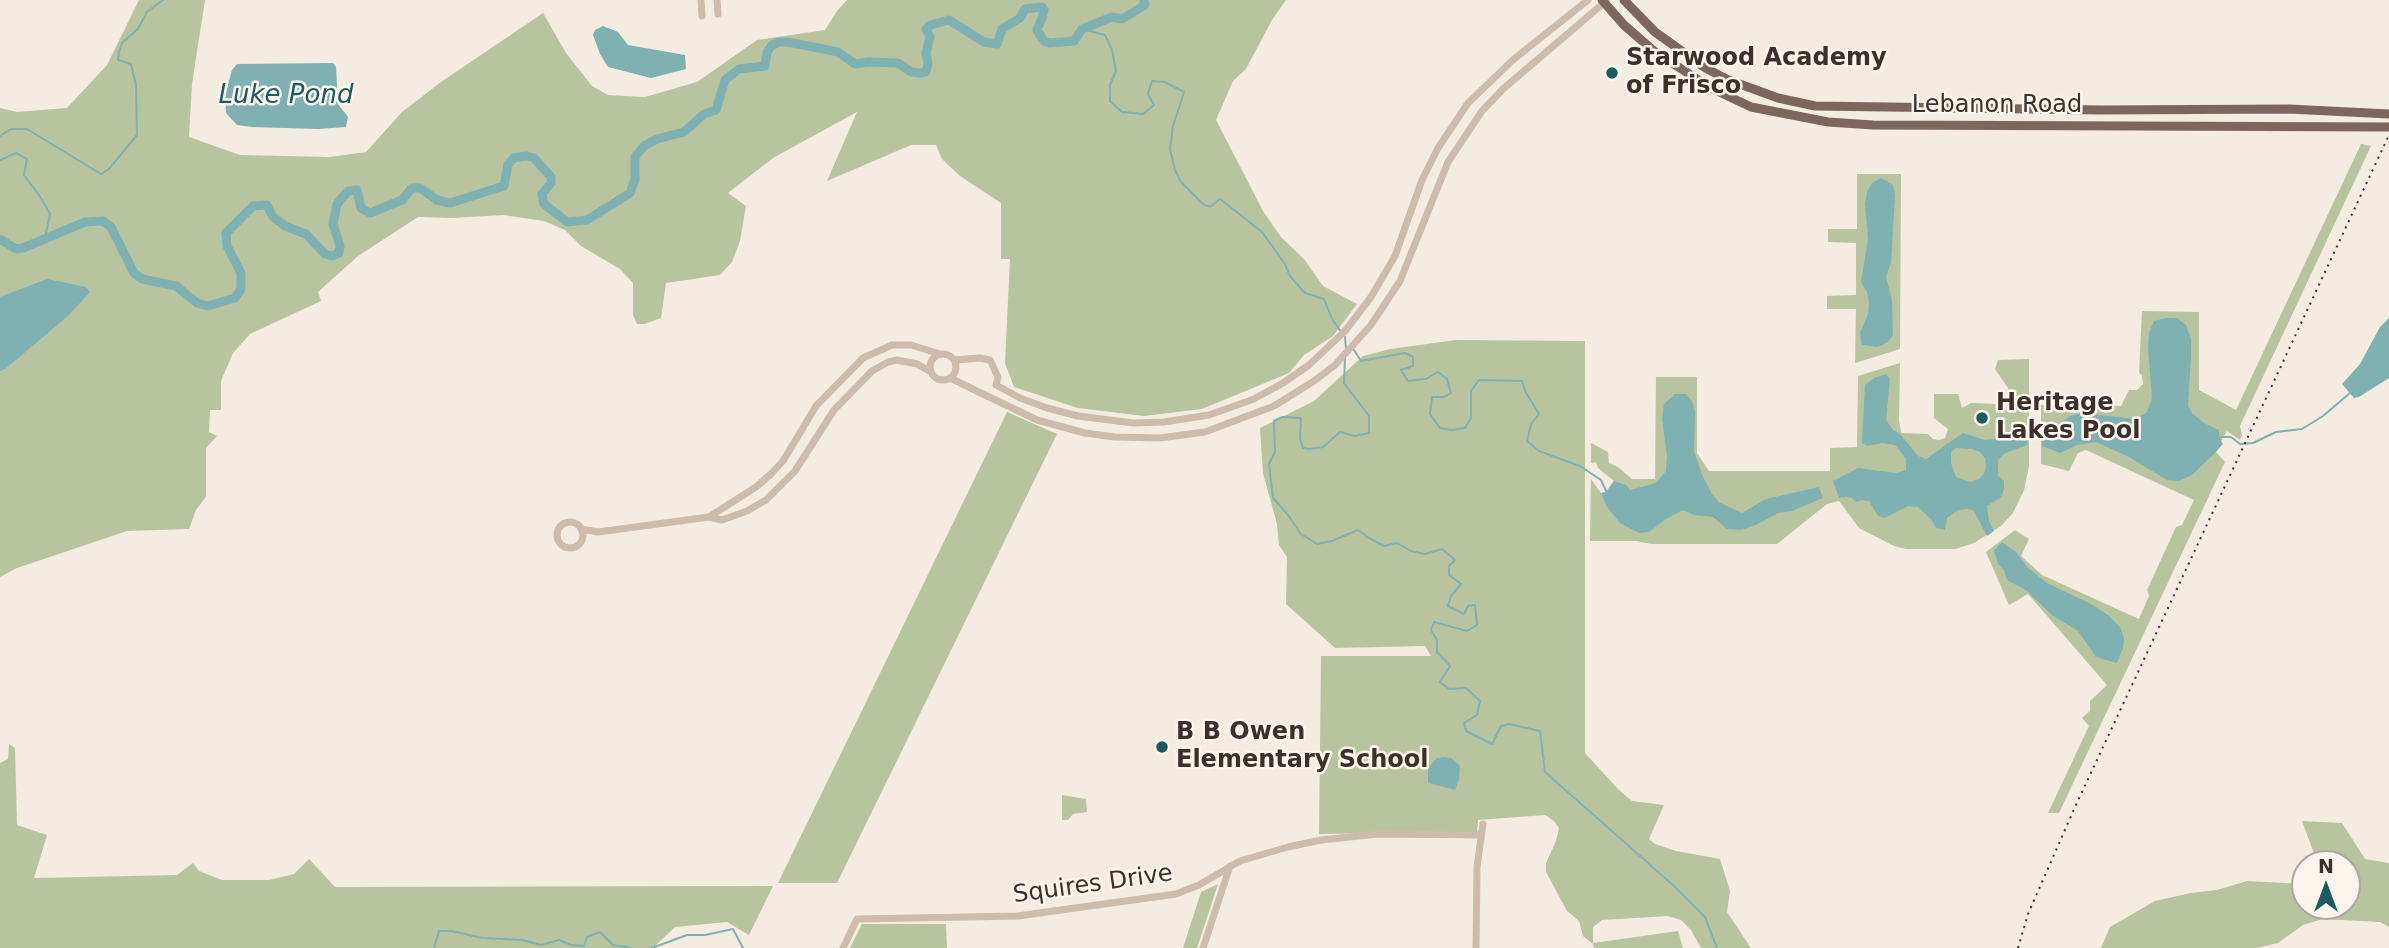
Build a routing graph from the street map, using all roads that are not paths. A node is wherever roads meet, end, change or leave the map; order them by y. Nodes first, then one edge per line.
1 (701, 0) edge
2 (718, 0) edge
3 (1588, 0) edge
4 (1624, 0) edge
5 (1604, 1) edge
6 (718, 14) dead end
7 (702, 16) dead end
8 (1508, 64) junction
9 (1704, 66) junction
10 (1519, 76) junction
11 (1696, 79) junction
12 (2389, 114) edge
13 (2389, 127) edge
14 (940, 354) junction
15 (955, 360) junction
16 (931, 372) junction
17 (950, 378) junction
18 (996, 385) junction
19 (987, 397) junction
20 (1020, 398) junction
21 (1013, 410) junction
22 (709, 517) junction
23 (581, 529) junction
24 (598, 531) junction
25 (583, 539) junction
26 (1483, 824) dead end
27 (1481, 835) junction
28 (1230, 866) junction
29 (843, 948) edge
30 (1203, 948) edge
31 (1476, 948) edge

1 - 7 street
2 - 6 street
3 - 8 street
4 - 9 main road, Lebanon Road
5 - 10 street
5 - 11 main road, Lebanon Road
8 - 10 street
8 - 20 street
9 - 11 main road
9 - 12 main road, Lebanon Road
10 - 21 street
11 - 13 main road, Lebanon Road
14 - 15 street
14 - 16 street
14 - 22 street
15 - 17 street
15 - 18 street
16 - 17 street
16 - 22 street
17 - 19 street
18 - 19 street
18 - 20 street
19 - 21 street
20 - 21 street
22 - 24 street
23 - 24 street
23 - 25 street
23 - 25 street
24 - 25 street
26 - 27 street
27 - 28 street, Squires Drive
27 - 31 street
28 - 29 street, Squires Drive
28 - 30 street

